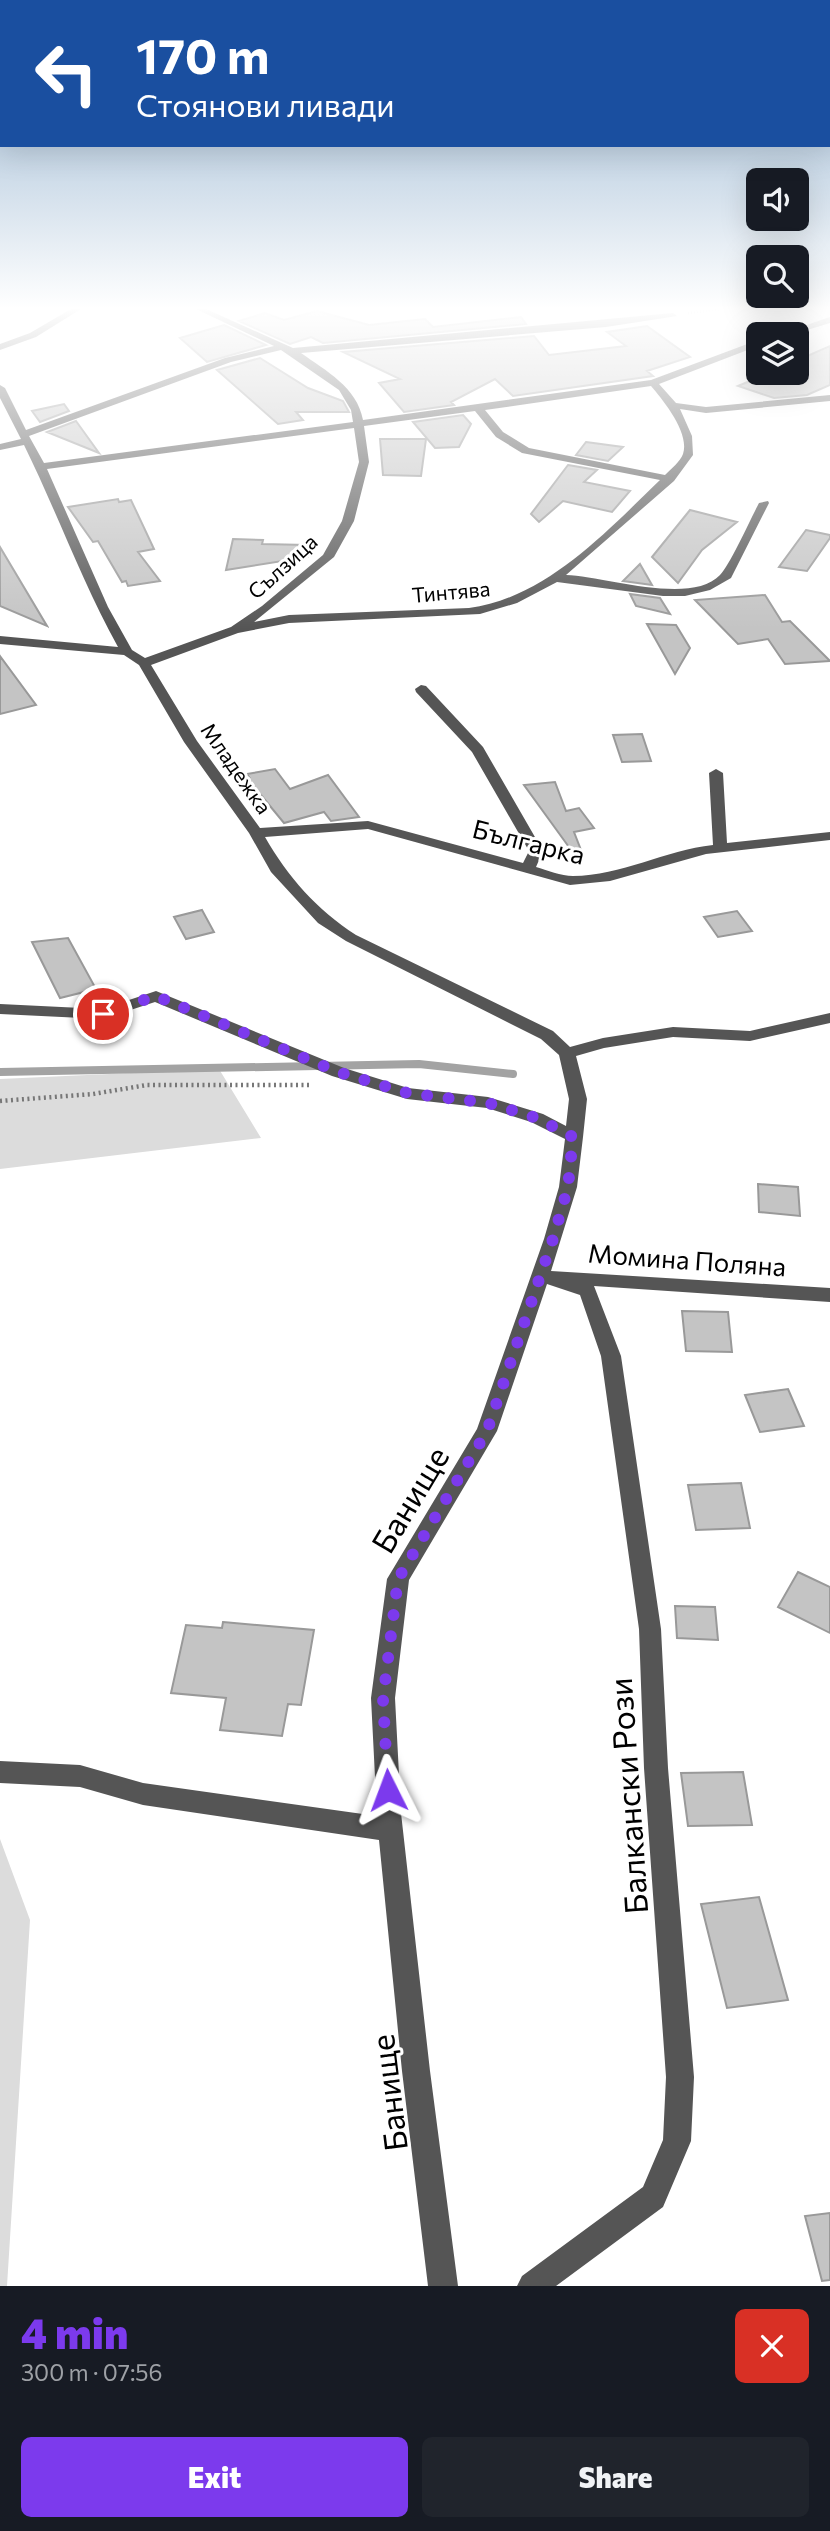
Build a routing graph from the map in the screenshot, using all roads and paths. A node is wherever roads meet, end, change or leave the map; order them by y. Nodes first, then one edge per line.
1 (15, 416) edge
2 (82, 416) edge
3 (356, 416) edge
4 (421, 416) edge
5 (483, 416) edge
6 (677, 416) edge
7 (357, 423) junction
8 (26, 437) junction
9 (0, 447) edge
10 (41, 467) junction
11 (670, 479) junction
12 (764, 503) dead end
13 (555, 578) junction
14 (235, 630) junction
15 (0, 640) edge
16 (127, 652) junction
17 (144, 663) junction
18 (421, 689) dead end
19 (716, 773) dead end
20 (256, 832) junction
21 (830, 836) edge
22 (720, 848) junction
23 (527, 870) junction
24 (0, 1009) edge
25 (830, 1018) edge
26 (567, 1053) junction
27 (325, 1086) dead end
28 (0, 1101) edge
29 (573, 1137) junction
30 (541, 1275) junction
31 (830, 1295) edge
32 (0, 1772) edge
33 (391, 1830) junction
34 (443, 2286) edge
35 (532, 2286) edge

1 - 8 street, Младежка
2 - 8 street
3 - 7 street, Сълзица
4 - 7 street
5 - 11 street
6 - 11 street, Тинтява
7 - 10 street
7 - 14 street, Сълзица
8 - 9 street
8 - 10 street, Младежка
10 - 16 street, Младежка
11 - 13 street, Тинтява
12 - 13 street
13 - 14 street, Тинтява
14 - 17 street, Сълзица
15 - 16 street
16 - 17 street, Младежка
17 - 20 street, Младежка
18 - 23 street
19 - 22 street
20 - 23 street, Българка
20 - 26 street, Младежка
21 - 22 street, Българка
22 - 23 street, Българка
24 - 29 street
25 - 26 street
26 - 29 street, Банище
27 - 28 path
29 - 30 street, Банище
30 - 31 street, Момина Поляна
30 - 33 street, Банище
30 - 35 street, Балкански Рози
32 - 33 street
33 - 34 street, Банище

